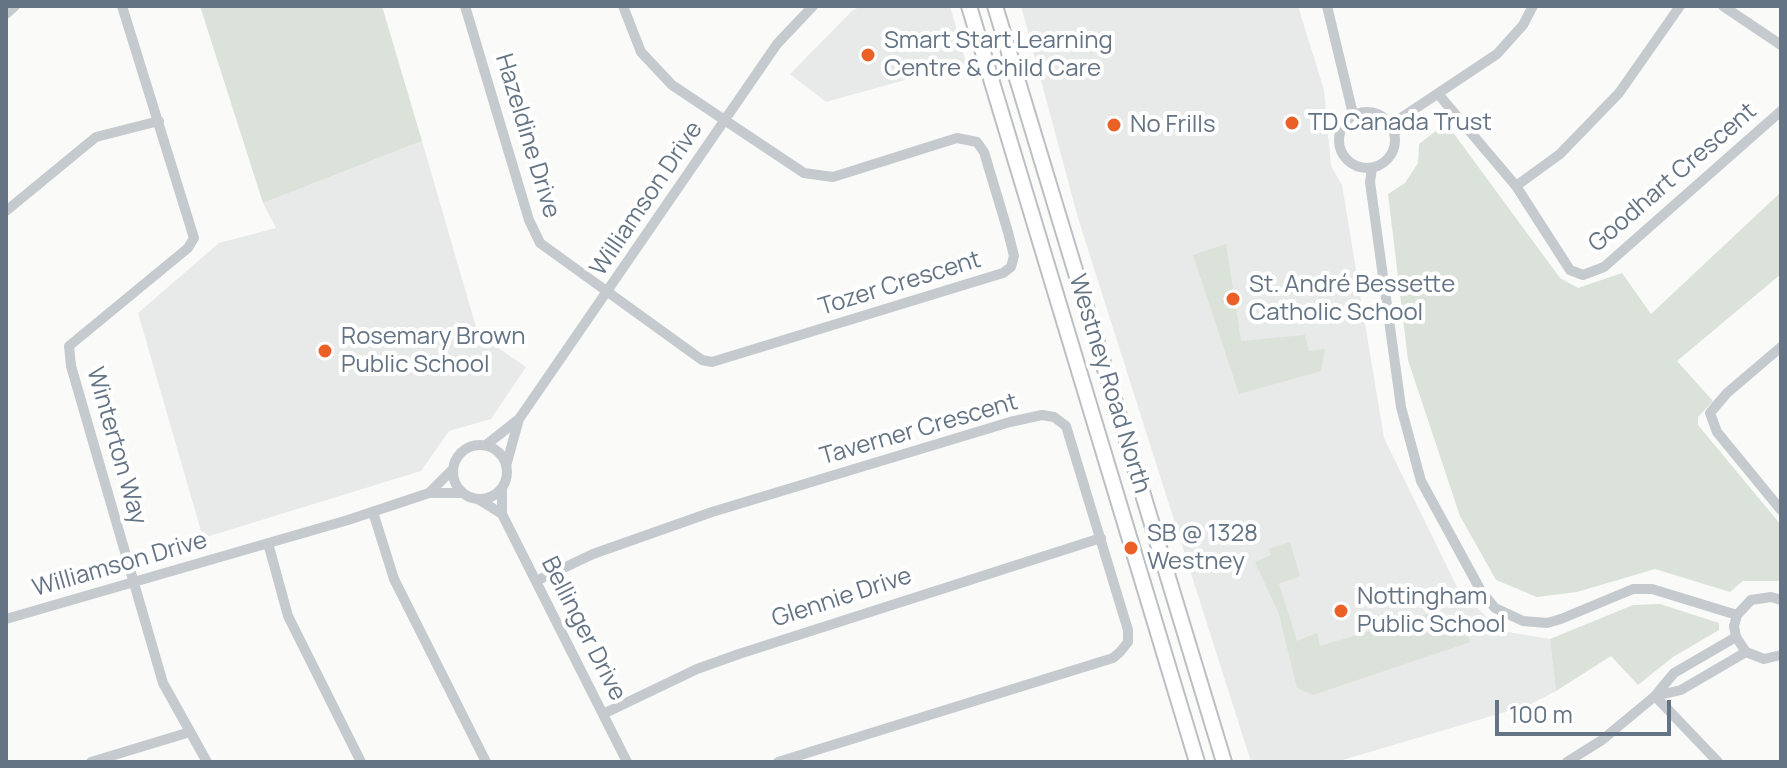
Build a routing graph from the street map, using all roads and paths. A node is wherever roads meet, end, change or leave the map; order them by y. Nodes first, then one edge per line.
1 (15, 6) edge
2 (122, 6) edge
3 (465, 6) edge
4 (623, 6) edge
5 (969, 6) edge
6 (995, 6) edge
7 (1327, 6) edge
8 (1533, 6) edge
9 (1680, 6) edge
10 (1723, 6) edge
11 (811, 7) edge
12 (6, 14) edge
13 (1781, 45) edge
14 (1439, 95) junction
15 (1781, 111) edge
16 (1353, 114) junction
17 (726, 118) junction
18 (159, 121) junction
19 (1392, 124) junction
20 (1372, 168) junction
21 (1516, 186) junction
22 (6, 211) edge
23 (608, 292) junction
24 (1781, 347) edge
25 (519, 419) junction
26 (486, 445) junction
27 (506, 466) junction
28 (453, 469) junction
29 (502, 488) junction
30 (429, 493) junction
31 (463, 493) junction
32 (478, 499) junction
33 (1779, 504) edge
34 (373, 512) junction
35 (502, 514) junction
36 (1101, 538) junction
37 (268, 543) junction
38 (135, 581) junction
39 (536, 581) junction
40 (1781, 600) edge
41 (1737, 615) junction
42 (6, 619) edge
43 (1736, 637) junction
44 (1746, 652) junction
45 (1781, 655) edge
46 (1655, 696) junction
47 (603, 714) junction
48 (190, 732) junction
49 (91, 762) edge
50 (207, 762) edge
51 (361, 762) edge
52 (486, 762) edge
53 (627, 762) edge
54 (778, 762) edge
55 (1197, 762) edge
56 (1224, 762) edge
57 (1567, 762) edge
58 (1718, 762) edge

1 - 12 street
2 - 18 street, Winterton Way
3 - 23 street, Hazeldine Drive
4 - 17 street
5 - 55 main road, Westney Road North
6 - 56 main road, Westney Road North
7 - 16 street
8 - 14 street
9 - 21 street
10 - 13 street
11 - 17 street, Williamson Drive
14 - 19 street
14 - 21 street, Goodhart Crescent
15 - 21 street, Goodhart Crescent
16 - 19 street
16 - 20 street
17 - 23 street, Williamson Drive
17 - 23 street, Tozer Crescent
18 - 22 street
18 - 38 street, Winterton Way
19 - 20 street
20 - 41 street
23 - 25 street, Williamson Drive
24 - 33 street
25 - 26 street, Williamson Drive
25 - 27 street, Williamson Drive
26 - 27 street
26 - 28 street
27 - 29 street
28 - 30 street, Williamson Drive
28 - 31 street
29 - 32 street
29 - 35 street, Bellinger Drive
30 - 31 street, Williamson Drive
30 - 34 street, Williamson Drive
31 - 32 street
32 - 35 street
34 - 37 street, Williamson Drive
34 - 52 street
35 - 39 street, Bellinger Drive
36 - 39 street, Taverner Crescent
36 - 47 street, Glennie Drive
36 - 54 street, Taverner Crescent
37 - 38 street, Williamson Drive
37 - 51 street
38 - 42 street, Williamson Drive
38 - 48 street
39 - 47 street, Bellinger Drive
40 - 41 street
41 - 43 street
43 - 44 street
43 - 46 street
44 - 45 street
44 - 46 street
46 - 57 street
46 - 58 street
47 - 53 street, Bellinger Drive
48 - 49 street
48 - 50 street

